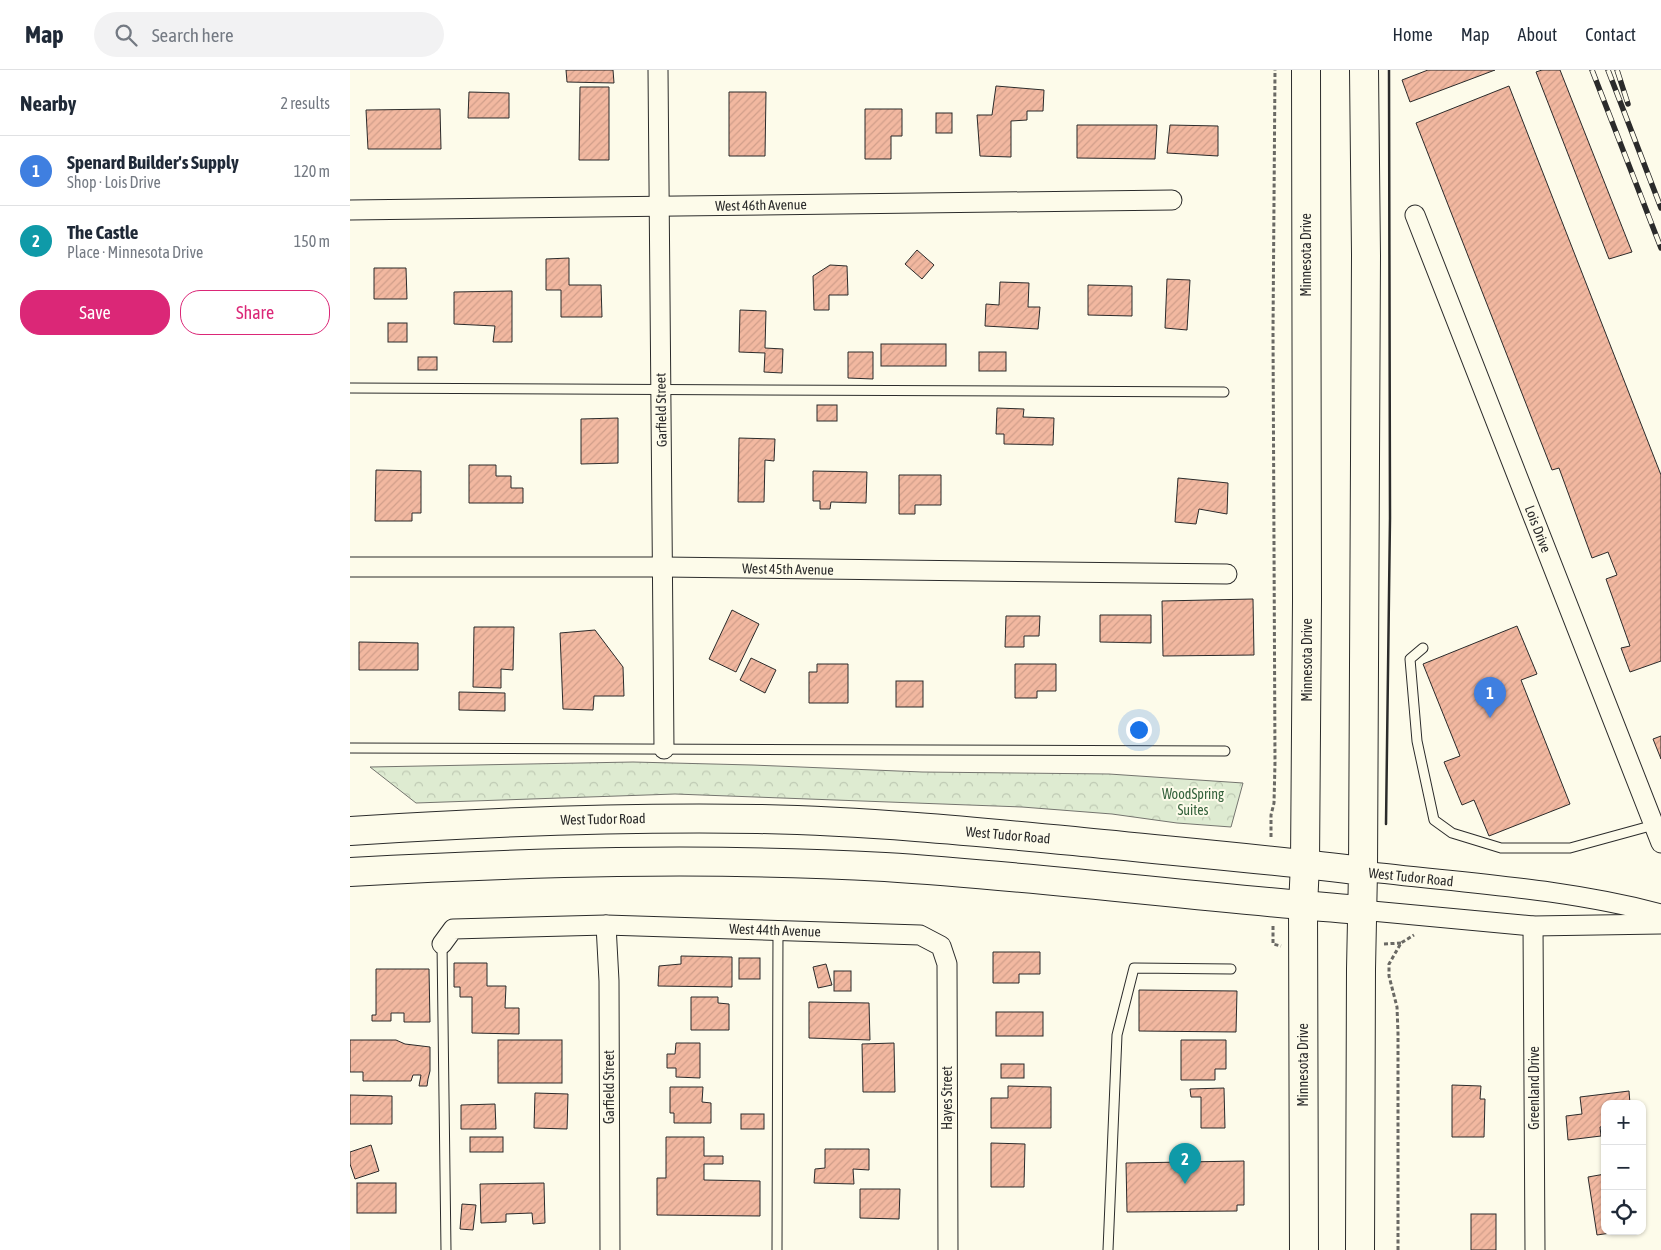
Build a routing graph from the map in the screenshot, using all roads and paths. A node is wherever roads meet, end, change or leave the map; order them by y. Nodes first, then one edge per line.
1 (658, 70) edge
2 (1275, 70) edge
3 (1306, 70) edge
4 (1364, 70) edge
5 (1172, 200) dead end
6 (660, 206) junction
7 (350, 210) edge
8 (1415, 215) dead end
9 (350, 388) edge
10 (661, 389) junction
11 (1224, 392) dead end
12 (350, 567) edge
13 (663, 567) junction
14 (1227, 574) dead end
15 (1423, 648) dead end
16 (350, 748) edge
17 (664, 749) junction
18 (1225, 751) dead end
19 (1271, 815) dead end
20 (1654, 825) junction
21 (350, 831) edge
22 (1661, 843) edge
23 (1305, 864) junction
24 (350, 872) edge
25 (1363, 872) junction
26 (1303, 906) junction
27 (1361, 910) junction
28 (1661, 914) edge
29 (1661, 924) edge
30 (606, 925) junction
31 (1533, 926) junction
32 (778, 930) junction
33 (1423, 934) dead end
34 (442, 944) joint
35 (942, 946) joint
36 (1231, 969) dead end
37 (446, 1250) edge
38 (610, 1250) edge
39 (777, 1250) edge
40 (948, 1250) edge
41 (1108, 1250) edge
42 (1304, 1250) edge
43 (1360, 1250) edge
44 (1398, 1250) edge
45 (1535, 1250) edge

1 - 6 street, Garfield Street
2 - 19 path
3 - 23 main road, Minnesota Drive
4 - 25 main road
5 - 6 street, West 46th Avenue
6 - 7 street, West 46th Avenue
6 - 10 street, Garfield Street
8 - 20 street, Lois Drive
9 - 10 lane
10 - 11 lane
10 - 13 street, Garfield Street
12 - 13 street, West 45th Avenue
13 - 14 street, West 45th Avenue
13 - 17 street, Garfield Street
15 - 20 lane
16 - 17 lane
17 - 18 lane
20 - 22 street, Lois Drive
21 - 23 main road, West Tudor Road
23 - 25 main road, West Tudor Road
23 - 26 main road, Minnesota Drive
24 - 26 main road
25 - 27 main road
25 - 28 street, West Tudor Road
26 - 27 main road
26 - 42 main road, Minnesota Drive
27 - 31 street
27 - 43 main road
29 - 31 street
30 - 32 street, West 44th Avenue
30 - 34 street, West 44th Avenue
30 - 38 street, Garfield Street
31 - 45 street, Greenland Drive
32 - 35 street, West 44th Avenue
32 - 39 lane
33 - 44 path
34 - 37 lane
35 - 40 street, Hayes Street
36 - 41 lane

